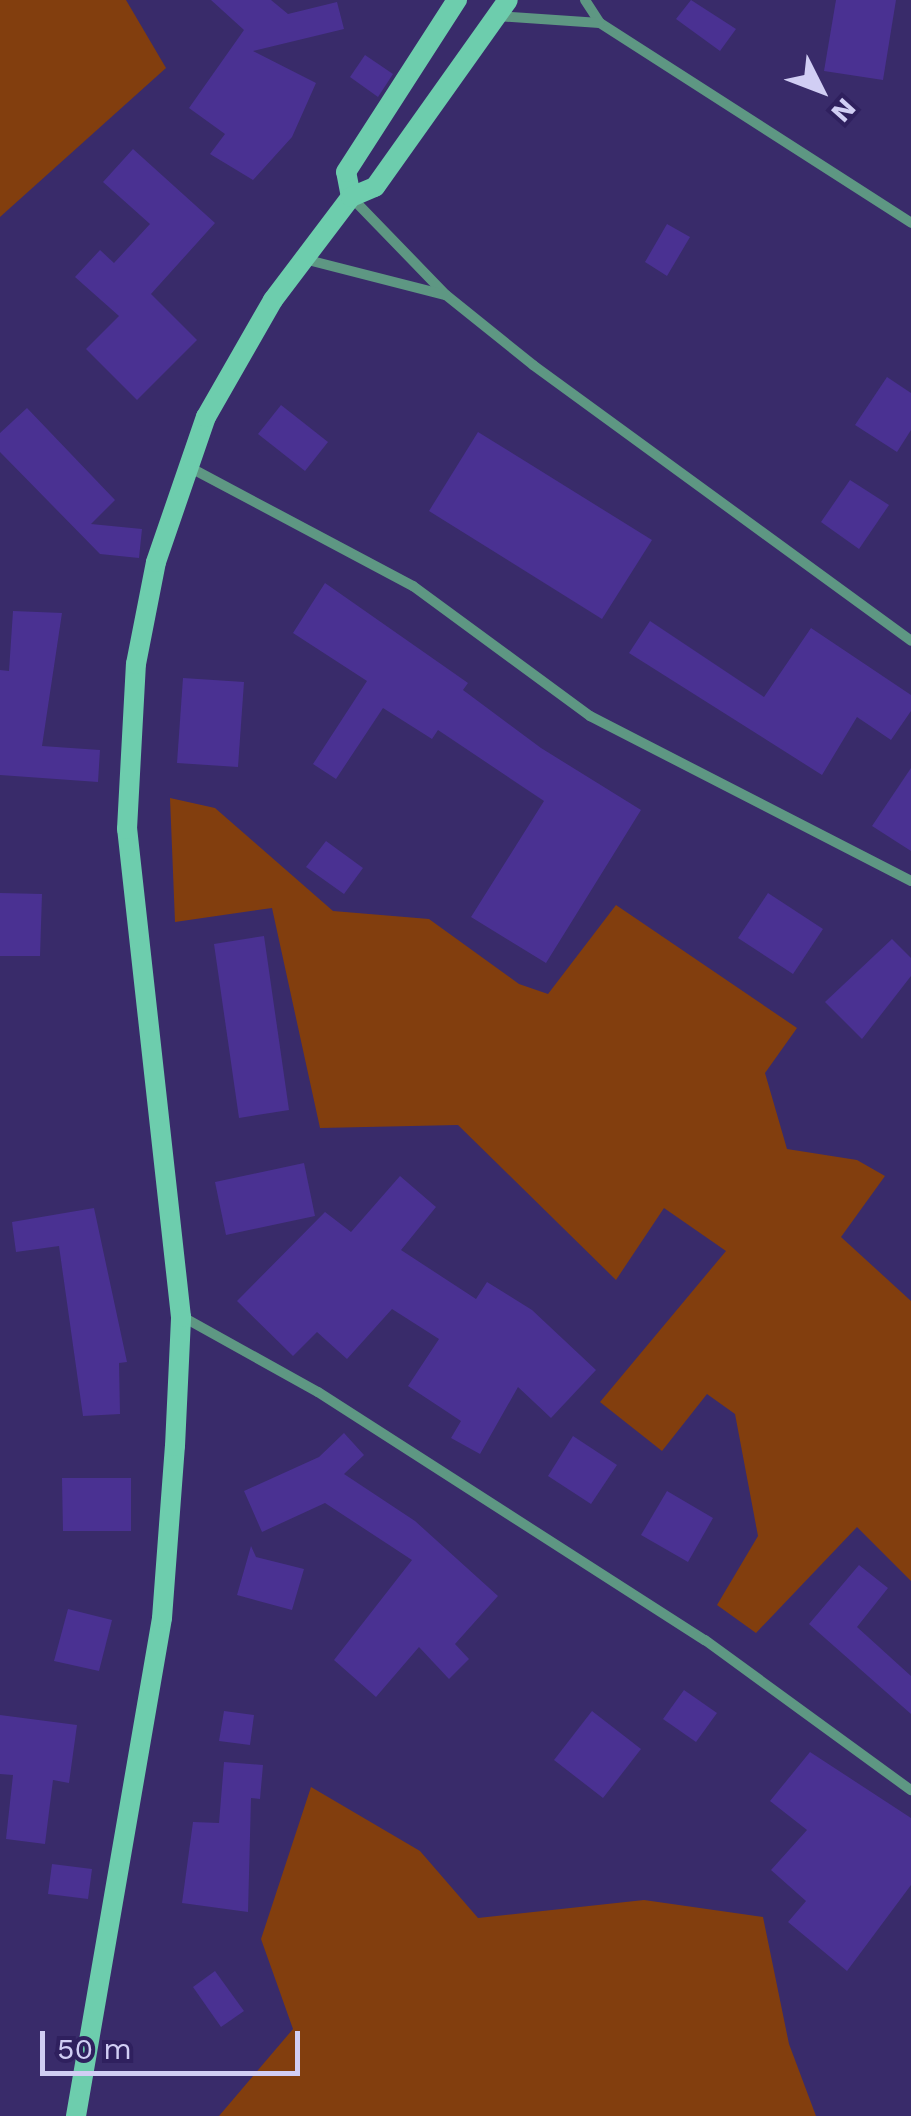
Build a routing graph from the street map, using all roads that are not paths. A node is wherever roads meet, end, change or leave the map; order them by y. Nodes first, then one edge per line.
1 (456, 0) edge
2 (585, 0) edge
3 (503, 8) edge
4 (600, 23) junction
5 (351, 197) junction
6 (911, 223) edge
7 (304, 258) junction
8 (446, 295) junction
9 (189, 467) junction
10 (911, 641) edge
11 (911, 881) edge
12 (181, 1317) junction
13 (911, 1790) edge
14 (76, 2116) edge

1 - 5 street
2 - 4 street
3 - 4 street
3 - 5 street
4 - 6 street
5 - 7 street
5 - 8 street
7 - 8 street
7 - 9 street
8 - 10 street
9 - 11 street
9 - 12 street
12 - 13 street
12 - 14 street

